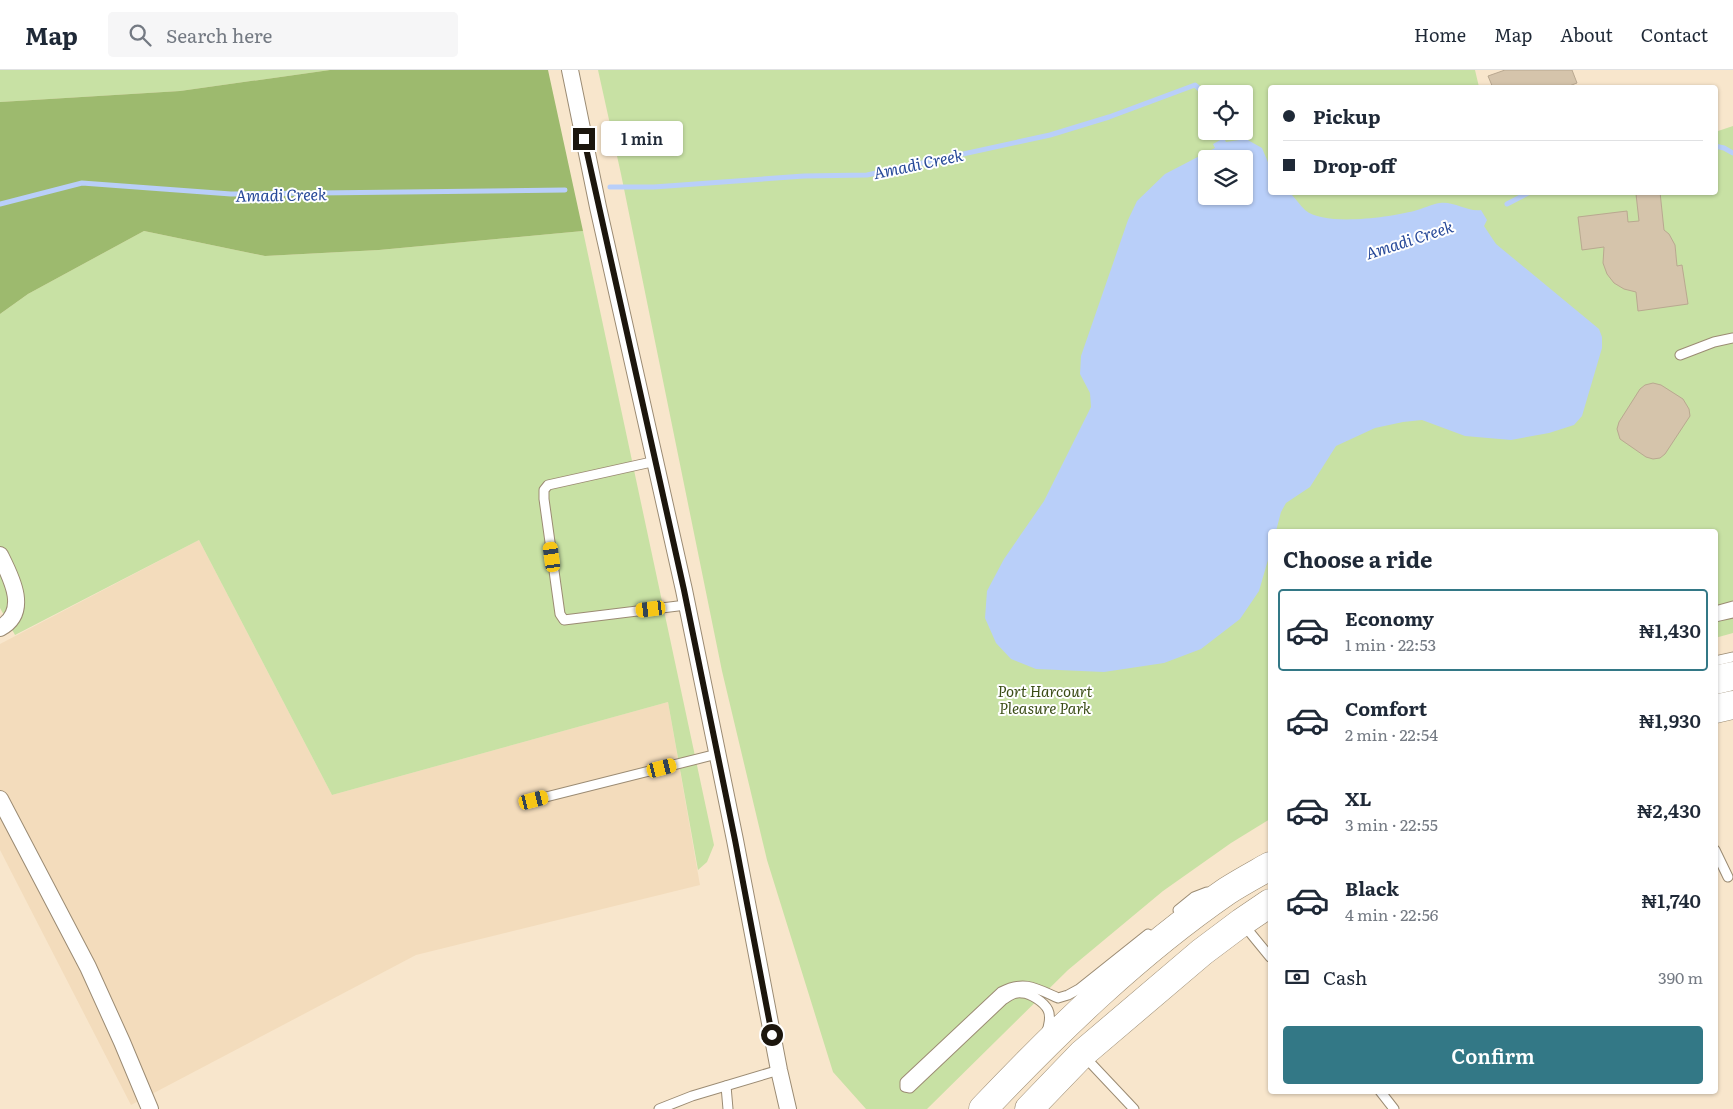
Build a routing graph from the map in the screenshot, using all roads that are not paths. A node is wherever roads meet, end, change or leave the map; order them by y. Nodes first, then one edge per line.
1 (570, 70) edge
2 (1733, 338) edge
3 (1680, 355) dead end
4 (656, 461) junction
5 (0, 555) edge
6 (686, 605) junction
7 (1733, 606) edge
8 (1718, 610) edge
9 (1733, 613) edge
10 (1718, 616) edge
11 (0, 628) edge
12 (1733, 656) edge
13 (1718, 660) edge
14 (1733, 676) edge
15 (1718, 679) edge
16 (1733, 705) edge
17 (1718, 708) edge
18 (717, 754) junction
19 (0, 799) edge
20 (534, 800) dead end
21 (1718, 856) edge
22 (1268, 867) edge
23 (1728, 877) dead end
24 (1232, 888) junction
25 (1268, 904) edge
26 (1171, 915) dead end
27 (1242, 922) junction
28 (1156, 928) dead end
29 (1268, 954) edge
30 (1040, 1051) junction
31 (1082, 1054) junction
32 (779, 1070) junction
33 (726, 1086) junction
34 (1382, 1094) edge
35 (150, 1109) edge
36 (659, 1109) edge
37 (728, 1109) edge
38 (788, 1109) edge
39 (983, 1109) edge
40 (1029, 1109) edge
41 (1134, 1109) edge
42 (1394, 1109) edge

1 - 4 street
2 - 3 lane
4 - 6 street
4 - 6 lane
5 - 11 street
6 - 18 street
7 - 8 lane
9 - 10 lane
12 - 13 lane
14 - 15 highway
16 - 17 highway
18 - 20 lane
18 - 32 street
19 - 35 street
21 - 23 lane
22 - 24 highway
24 - 26 lane
24 - 30 highway
25 - 27 highway
27 - 29 lane
27 - 31 highway
28 - 30 lane
30 - 39 highway
31 - 40 highway
31 - 41 lane
32 - 33 lane
32 - 38 street
33 - 36 lane
33 - 37 lane
34 - 42 lane

